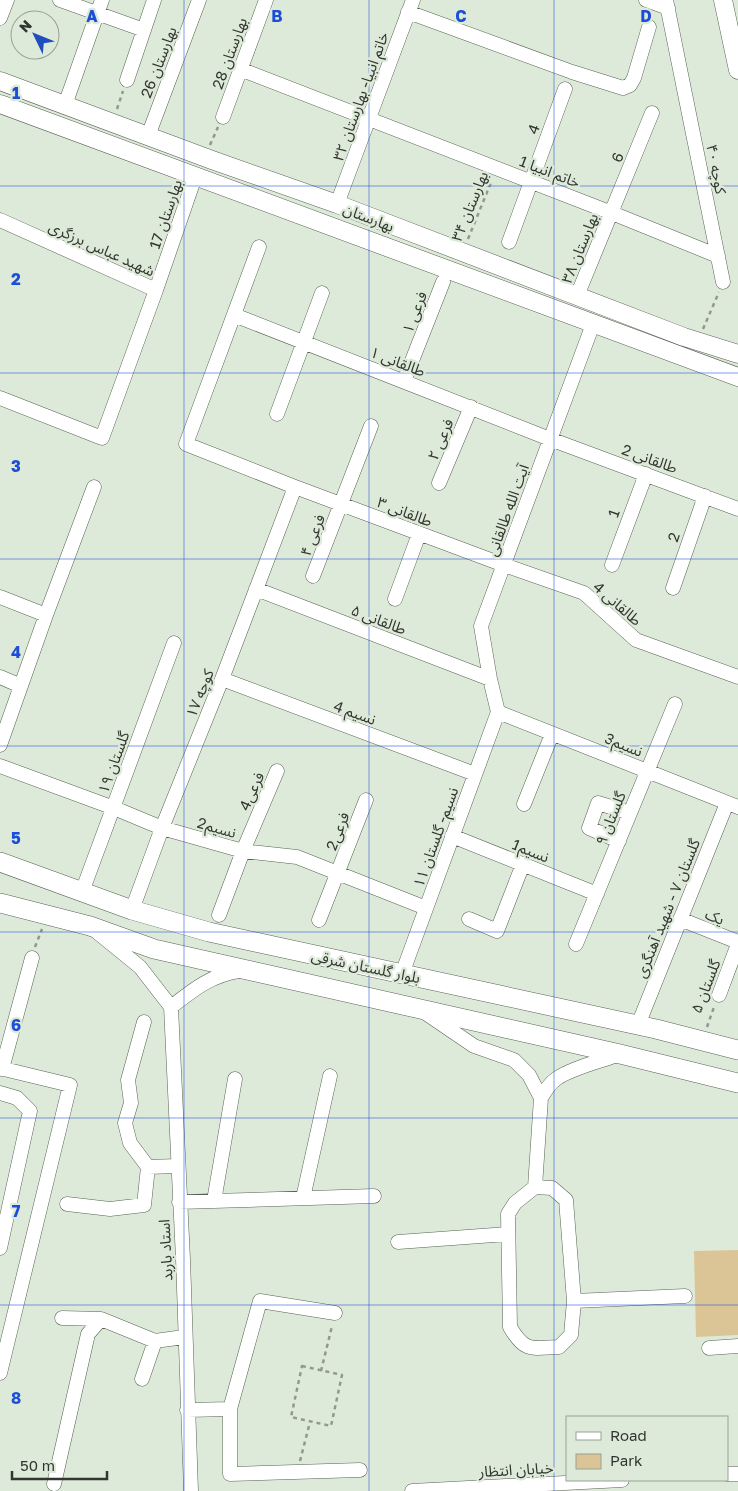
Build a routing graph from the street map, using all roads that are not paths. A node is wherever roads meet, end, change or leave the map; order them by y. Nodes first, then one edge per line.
1 (7, 0) edge
2 (60, 0) edge
3 (154, 0) edge
4 (199, 0) edge
5 (266, 0) edge
6 (646, 0) edge
7 (723, 0) edge
8 (667, 4) edge
9 (411, 6) edge
10 (99, 7) edge
11 (0, 18) edge
12 (649, 27) dead end
13 (144, 30) junction
14 (240, 69) junction
15 (738, 70) edge
16 (127, 80) road end
17 (0, 81) edge
18 (565, 89) dead end
19 (0, 104) edge
20 (65, 104) junction
21 (652, 113) dead end
22 (223, 117) road end
23 (369, 118) junction
24 (57, 126) junction
25 (148, 136) junction
26 (195, 176) junction
27 (532, 181) junction
28 (337, 204) junction
29 (612, 213) junction
30 (0, 220) edge
31 (329, 226) junction
32 (509, 242) dead end
33 (259, 247) dead end
34 (718, 256) junction
35 (443, 282) dead end
36 (723, 282) road end
37 (156, 290) junction
38 (322, 293) dead end
39 (577, 296) junction
40 (600, 305) junction
41 (234, 315) junction
42 (593, 324) junction
43 (304, 342) junction
44 (734, 351) edge
45 (738, 377) edge
46 (404, 381) junction
47 (0, 398) edge
48 (471, 407) junction
49 (277, 414) dead end
50 (371, 426) dead end
51 (550, 439) junction
52 (646, 474) junction
53 (440, 483) dead end
54 (94, 487) dead end
55 (295, 487) junction
56 (704, 496) junction
57 (340, 504) junction
58 (738, 508) edge
59 (419, 534) junction
60 (612, 564) dead end
61 (504, 565) junction
62 (313, 576) dead end
63 (673, 588) dead end
64 (256, 589) junction
65 (0, 597) edge
66 (395, 599) dead end
67 (46, 615) junction
68 (174, 643) dead end
69 (0, 677) edge
70 (738, 677) edge
71 (490, 679) junction
72 (222, 680) junction
73 (21, 686) junction
74 (675, 704) dead end
75 (498, 712) junction
76 (552, 734) junction
77 (0, 746) edge
78 (0, 766) edge
79 (278, 771) dead end
80 (647, 771) junction
81 (475, 774) junction
82 (366, 800) dead end
83 (524, 804) dead end
84 (733, 805) edge
85 (114, 808) junction
86 (630, 813) junction
87 (162, 828) junction
88 (452, 836) junction
89 (619, 841) junction
90 (242, 851) junction
91 (0, 862) edge
92 (523, 864) junction
93 (338, 873) junction
94 (82, 892) junction
95 (597, 894) junction
96 (0, 903) edge
97 (426, 908) junction
98 (132, 910) junction
99 (220, 914) dead end
100 (469, 919) dead end
101 (680, 919) junction
102 (319, 920) dead end
103 (90, 926) junction
104 (738, 943) edge
105 (576, 944) dead end
106 (32, 958) road end
107 (247, 969) junction
108 (402, 974) junction
109 (719, 995) road end
110 (171, 1008) junction
111 (421, 1009) junction
112 (144, 1022) dead end
113 (638, 1025) junction
114 (738, 1050) edge
115 (620, 1054) junction
116 (1, 1069) edge
117 (330, 1076) dead end
118 (235, 1079) dead end
119 (738, 1083) edge
120 (0, 1093) edge
121 (541, 1098) junction
122 (177, 1166) junction
123 (148, 1167) junction
124 (535, 1187) junction
125 (374, 1196) dead end
126 (303, 1198) junction
127 (214, 1201) junction
128 (179, 1202) junction
129 (67, 1204) dead end
130 (508, 1234) junction
131 (398, 1242) dead end
132 (0, 1248) edge
133 (684, 1296) dead end
134 (574, 1301) junction
135 (335, 1313) road end
136 (62, 1318) dead end
137 (102, 1319) junction
138 (184, 1337) junction
139 (155, 1341) junction
140 (738, 1346) edge
141 (709, 1348) dead end
142 (0, 1373) edge
143 (142, 1379) dead end
144 (230, 1409) junction
145 (188, 1410) junction
146 (360, 1470) dead end
147 (603, 1481) edge
148 (54, 1484) dead end
149 (191, 1491) edge
150 (412, 1491) edge

1 - 11 street
2 - 10 street
3 - 13 street
4 - 25 street, بهارستان 26
5 - 14 street, بهارستان 28
6 - 8 street
7 - 15 street
8 - 34 street, کوچه ۴۰
9 - 12 street
9 - 23 street, خاتم انبیا- بهارستان ۳۲
10 - 13 street
10 - 20 street
13 - 16 street
14 - 22 street, بهارستان 28
14 - 23 street, خاتم انبیا 1
17 - 20 street, بهارستان
18 - 27 street, 4
19 - 24 street, بهارستان
20 - 24 street
20 - 25 street, بهارستان
21 - 29 street, 6
23 - 27 street, خاتم انبیا 1
23 - 28 street, خاتم انبیا- بهارستان ۳۲
24 - 26 street, بهارستان
25 - 28 street, بهارستان
26 - 31 street, بهارستان
26 - 37 street, بهارستان 17
27 - 29 street, خاتم انبیا 1
27 - 32 street, 4
28 - 31 street
28 - 39 street, بهارستان
29 - 34 street, خاتم انبیا 1
29 - 39 street, بهارستان ۳۸
30 - 37 street, شهید عباس برزگری
31 - 42 street, بهارستان
33 - 41 street
34 - 36 street, کوچه ۴۰
35 - 46 street, فرعی ۱
37 - 47 street, شهید عباس برزگری
38 - 43 street
39 - 40 street, بهارستان
40 - 42 street
40 - 44 street, بهارستان
41 - 43 street, طالقانی ۱
41 - 55 street, طالقانی ۳
42 - 45 street, بهارستان
42 - 51 street, آیت الله طالقانی
43 - 46 street, طالقانی ۱
43 - 49 street
46 - 48 street, طالقانی ۱
48 - 51 street, طالقانی ۱
48 - 53 street, فرعی ۲
50 - 57 street, فرعی ۴
51 - 52 street, طالقانی 2
51 - 61 street, آیت الله طالقانی
52 - 56 street, طالقانی 2
52 - 60 street, 1
54 - 67 street
55 - 57 street, طالقانی ۳
55 - 64 street, کوچه ۱۷
56 - 58 street, طالقانی 2
56 - 63 street, 2
57 - 59 street, طالقانی ۳
57 - 62 street, فرعی ۴
59 - 61 street, طالقانی ۳
59 - 66 street
61 - 70 street, طالقانی 4
61 - 71 street, آیت الله طالقانی
64 - 71 street, طالقانی ۵
64 - 72 street, کوچه ۱۷
65 - 67 street
67 - 73 street
68 - 85 street, گلستان ۱۹
69 - 73 street
71 - 75 street, آیت الله طالقانی
72 - 81 street, نسیم 4
72 - 87 street, کوچه ۱۷
73 - 77 street
74 - 80 street, گلستان ۹
75 - 76 street, نسیم3
75 - 81 street, نسیم- گلستان ۱۱
76 - 80 street, نسیم3
76 - 83 street
78 - 85 street, نسیم2
79 - 90 street, فرعی4
80 - 84 street, نسیم3
80 - 86 street, گلستان ۹
81 - 88 street, نسیم- گلستان ۱۱
82 - 93 street, فرعی2
84 - 101 street, گلستان ۷ - شهید آهنگری
85 - 87 street, نسیم2
85 - 94 street, گلستان ۱۹
86 - 89 street, گلستان ۹
86 - 89 street
87 - 90 street, نسیم2
87 - 98 street, کوچه ۱۷
88 - 92 street, نسیم1
88 - 97 street, نسیم- گلستان ۱۱
89 - 95 street, گلستان ۹
90 - 93 street, نسیم2
90 - 99 street, فرعی4
91 - 94 main road, بلوار گلستان شرقی
92 - 95 street, نسیم1
92 - 100 street
93 - 97 street, نسیم2
93 - 102 street, فرعی2
94 - 98 main road, بلوار گلستان شرقی
95 - 105 street, گلستان ۹
96 - 103 main road, بلوار گلستان شرقی
97 - 108 street, نسیم- گلستان ۱۱
98 - 108 main road, بلوار گلستان شرقی
101 - 104 street, یک
101 - 113 street, گلستان ۷ - شهید آهنگری
103 - 107 main road, بلوار گلستان شرقی
103 - 110 street
104 - 109 street, گلستان ۵
106 - 116 street
107 - 110 street
107 - 111 main road, بلوار گلستان شرقی
108 - 113 main road, بلوار گلستان شرقی
110 - 122 street, استاد باربد
111 - 115 main road, بلوار گلستان شرقی
111 - 121 street
112 - 123 street
113 - 114 main road, بلوار گلستان شرقی
115 - 119 main road, بلوار گلستان شرقی
115 - 121 street
116 - 142 street
117 - 126 street
118 - 127 street
120 - 132 street
121 - 124 street
122 - 123 street
122 - 128 street, استاد باربد
123 - 129 street
124 - 130 street
124 - 134 street
125 - 126 street
126 - 127 street
127 - 128 street
128 - 138 street, استاد باربد
130 - 131 street
130 - 134 street
133 - 134 street
135 - 144 street
136 - 137 street
137 - 139 street
137 - 148 street
138 - 139 street
138 - 145 street, استاد باربد
139 - 143 street
140 - 141 street
144 - 145 street
144 - 146 street
145 - 149 street, استاد باربد
147 - 150 street, خیابان انتظار

